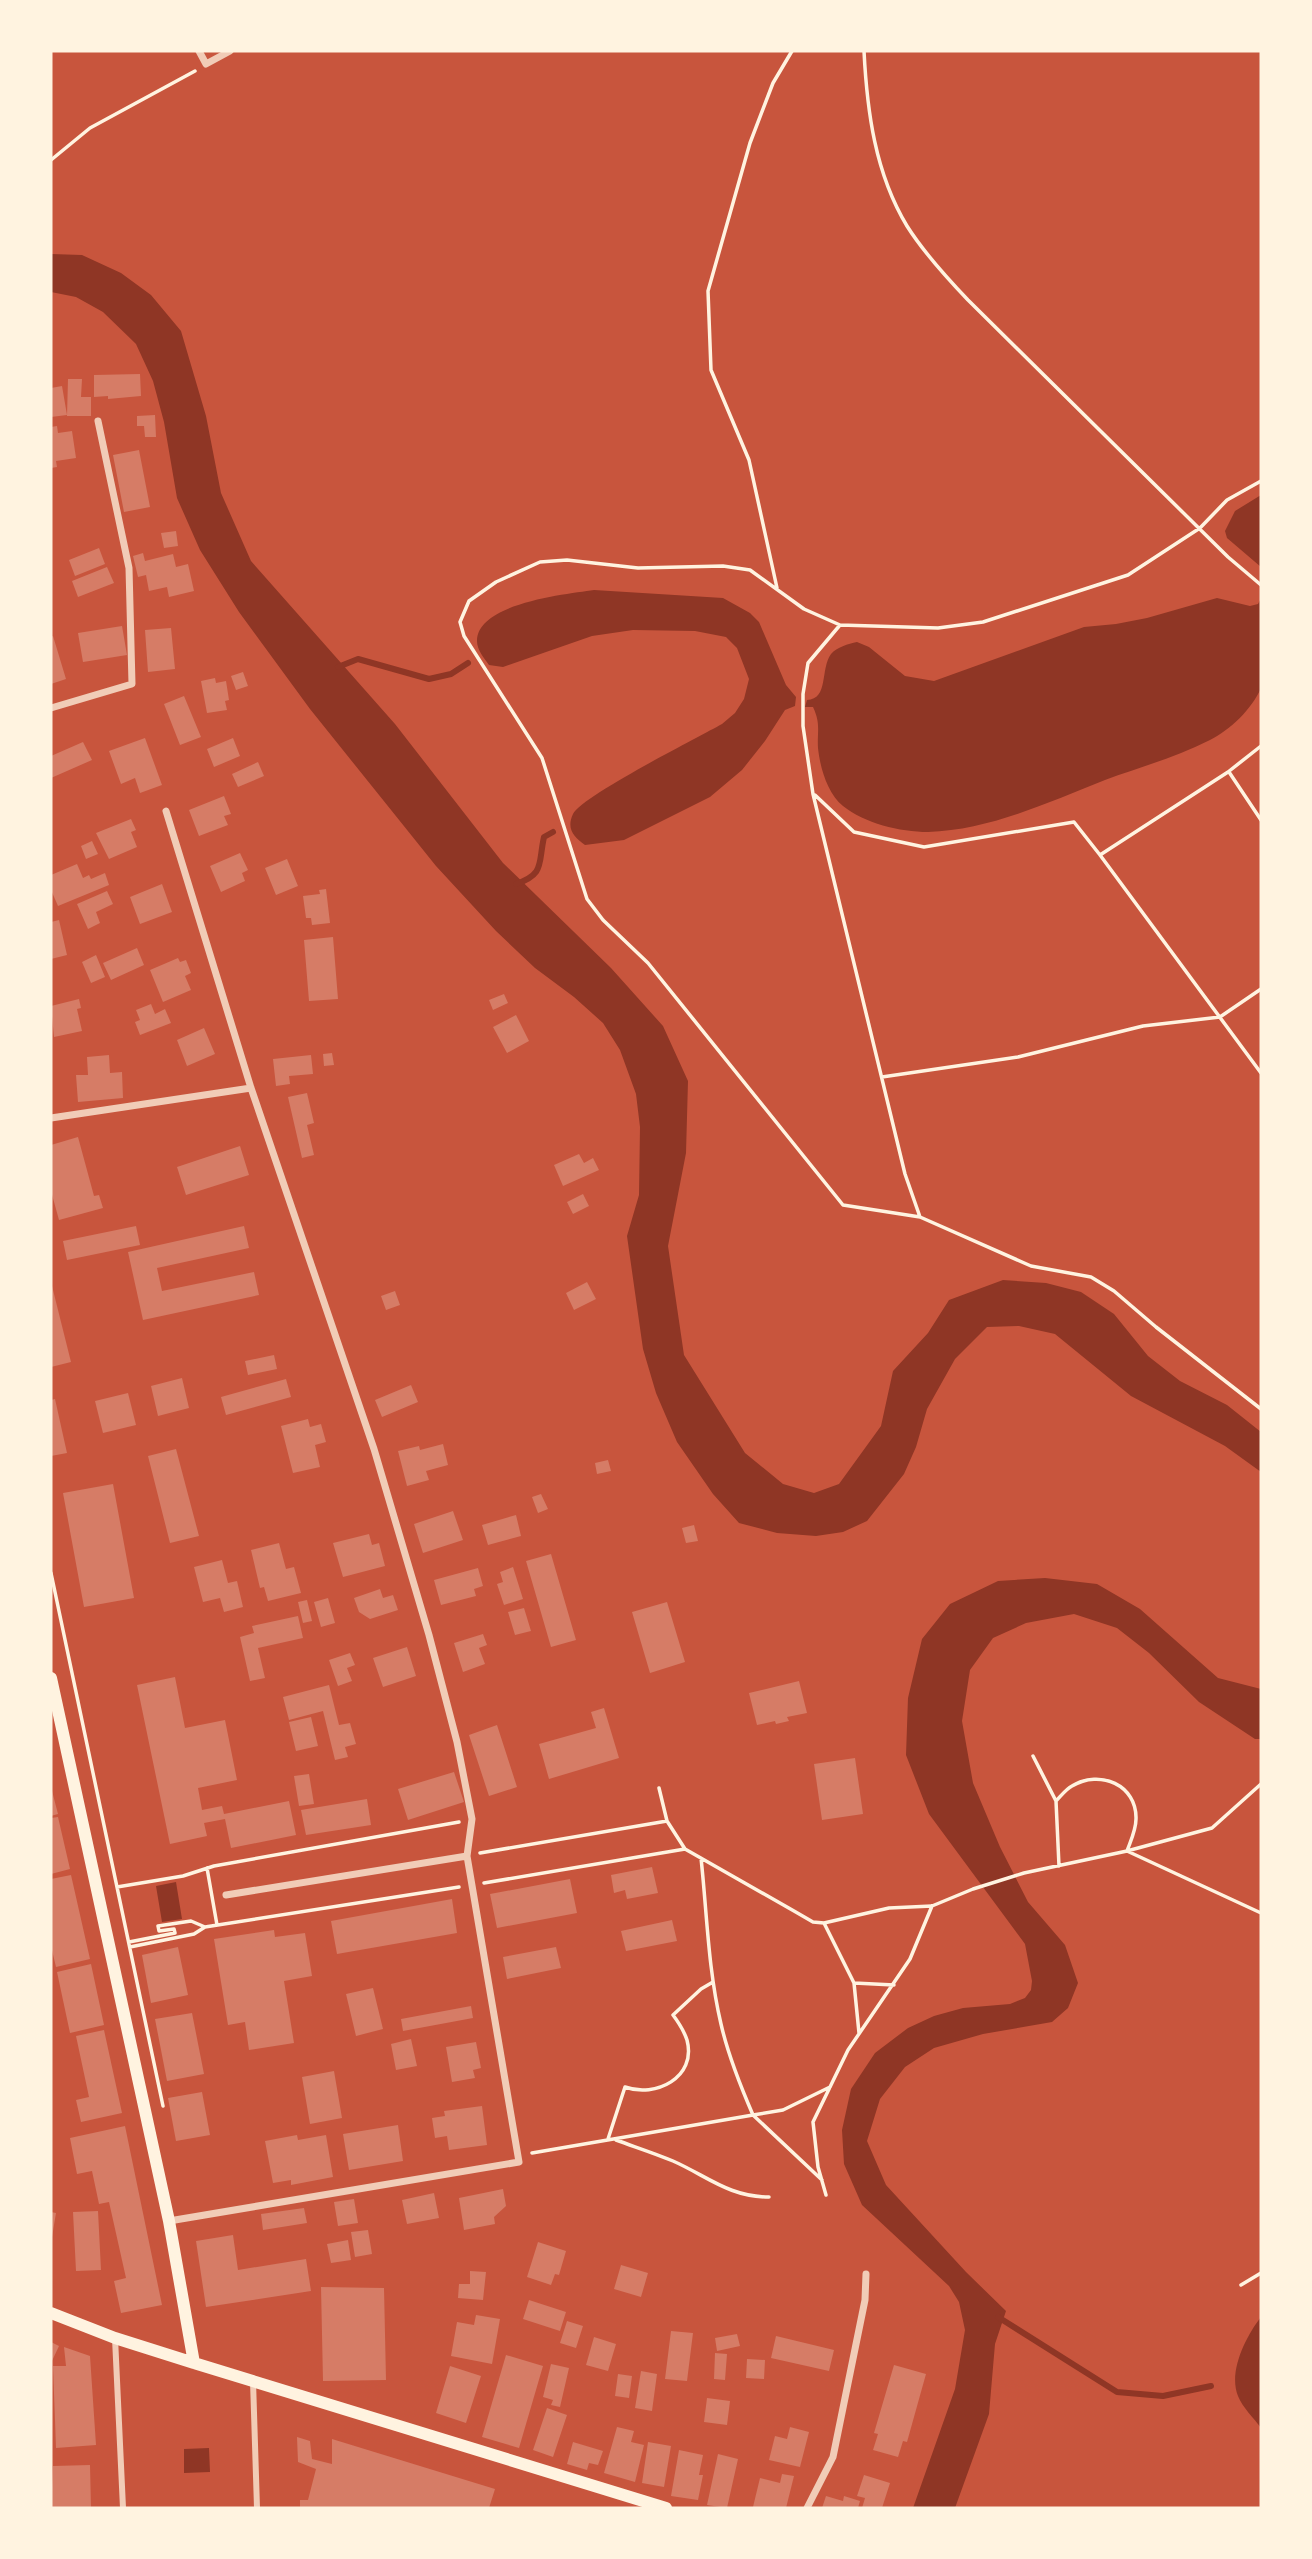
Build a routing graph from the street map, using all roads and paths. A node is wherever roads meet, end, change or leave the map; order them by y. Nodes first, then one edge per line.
1 (199, 51) edge
2 (230, 51) edge
3 (792, 51) edge
4 (864, 51) edge
5 (206, 64) junction
6 (51, 160) edge
7 (98, 421) dead end
8 (1261, 481) edge
9 (1200, 528) junction
10 (1261, 585) edge
11 (777, 587) junction
12 (840, 625) junction
13 (51, 708) edge
14 (1261, 746) edge
15 (1228, 772) junction
16 (813, 794) junction
17 (166, 811) dead end
18 (1261, 820) edge
19 (1100, 855) junction
20 (1261, 989) edge
21 (1220, 1017) junction
22 (1261, 1073) edge
23 (882, 1077) junction
24 (251, 1088) junction
25 (51, 1118) edge
26 (920, 1217) junction
27 (1261, 1409) edge
28 (51, 1573) edge
29 (51, 1678) edge
30 (1033, 1756) dead end
31 (1261, 1784) edge
32 (659, 1788) dead end
33 (1056, 1801) junction
34 (472, 1819) junction
35 (667, 1821) junction
36 (685, 1849) junction
37 (1127, 1851) junction
38 (467, 1856) junction
39 (701, 1858) junction
40 (1059, 1866) junction
41 (472, 1885) junction
42 (117, 1887) junction
43 (226, 1895) dead end
44 (932, 1906) junction
45 (1261, 1913) edge
46 (824, 1923) junction
47 (205, 1927) junction
48 (129, 1944) junction
49 (713, 1982) junction
50 (854, 1983) junction
51 (894, 1985) junction
52 (859, 2034) junction
53 (830, 2087) junction
54 (163, 2109) dead end
55 (753, 2115) junction
56 (614, 2139) junction
57 (608, 2140) junction
58 (536, 2152) dead end
59 (822, 2180) junction
60 (826, 2195) dead end
61 (769, 2197) dead end
62 (169, 2221) junction
63 (1261, 2273) edge
64 (866, 2274) dead end
65 (1241, 2285) dead end
66 (51, 2313) edge
67 (115, 2338) junction
68 (194, 2363) junction
69 (253, 2381) junction
70 (123, 2508) edge
71 (257, 2508) edge
72 (666, 2508) edge
73 (807, 2508) edge

1 - 5 street
2 - 5 street
3 - 11 path
4 - 9 path
5 - 6 path
7 - 13 street
8 - 9 path
9 - 10 path
9 - 12 path
11 - 12 path
11 - 26 path
12 - 16 path
14 - 15 path
15 - 18 path
15 - 19 path
16 - 19 path
16 - 23 path
17 - 24 street
19 - 21 path
20 - 21 path
21 - 22 path
21 - 23 path
23 - 26 path
24 - 25 street
24 - 34 street
26 - 27 path
28 - 42 path
29 - 62 main road
30 - 33 path
31 - 37 path
32 - 35 path
33 - 37 path
33 - 40 path
34 - 38 street
34 - 42 path
35 - 36 path
35 - 38 path
36 - 39 path
36 - 41 path
37 - 40 path
37 - 45 path
38 - 41 street
38 - 43 street
39 - 46 path
39 - 49 path
40 - 44 path
41 - 47 path
41 - 62 street
42 - 48 path
44 - 46 path
44 - 51 path
46 - 50 path
47 - 48 path
47 - 48 path
48 - 54 path
49 - 55 path
49 - 57 path
50 - 51 path
50 - 52 path
51 - 52 path
52 - 53 path
53 - 55 path
53 - 59 path
55 - 56 path
55 - 59 path
56 - 57 path
56 - 61 path
57 - 58 path
59 - 60 path
62 - 68 main road
63 - 65 path
64 - 73 street
66 - 67 main road
67 - 68 main road
67 - 70 street
68 - 69 main road
69 - 71 street
69 - 72 main road

